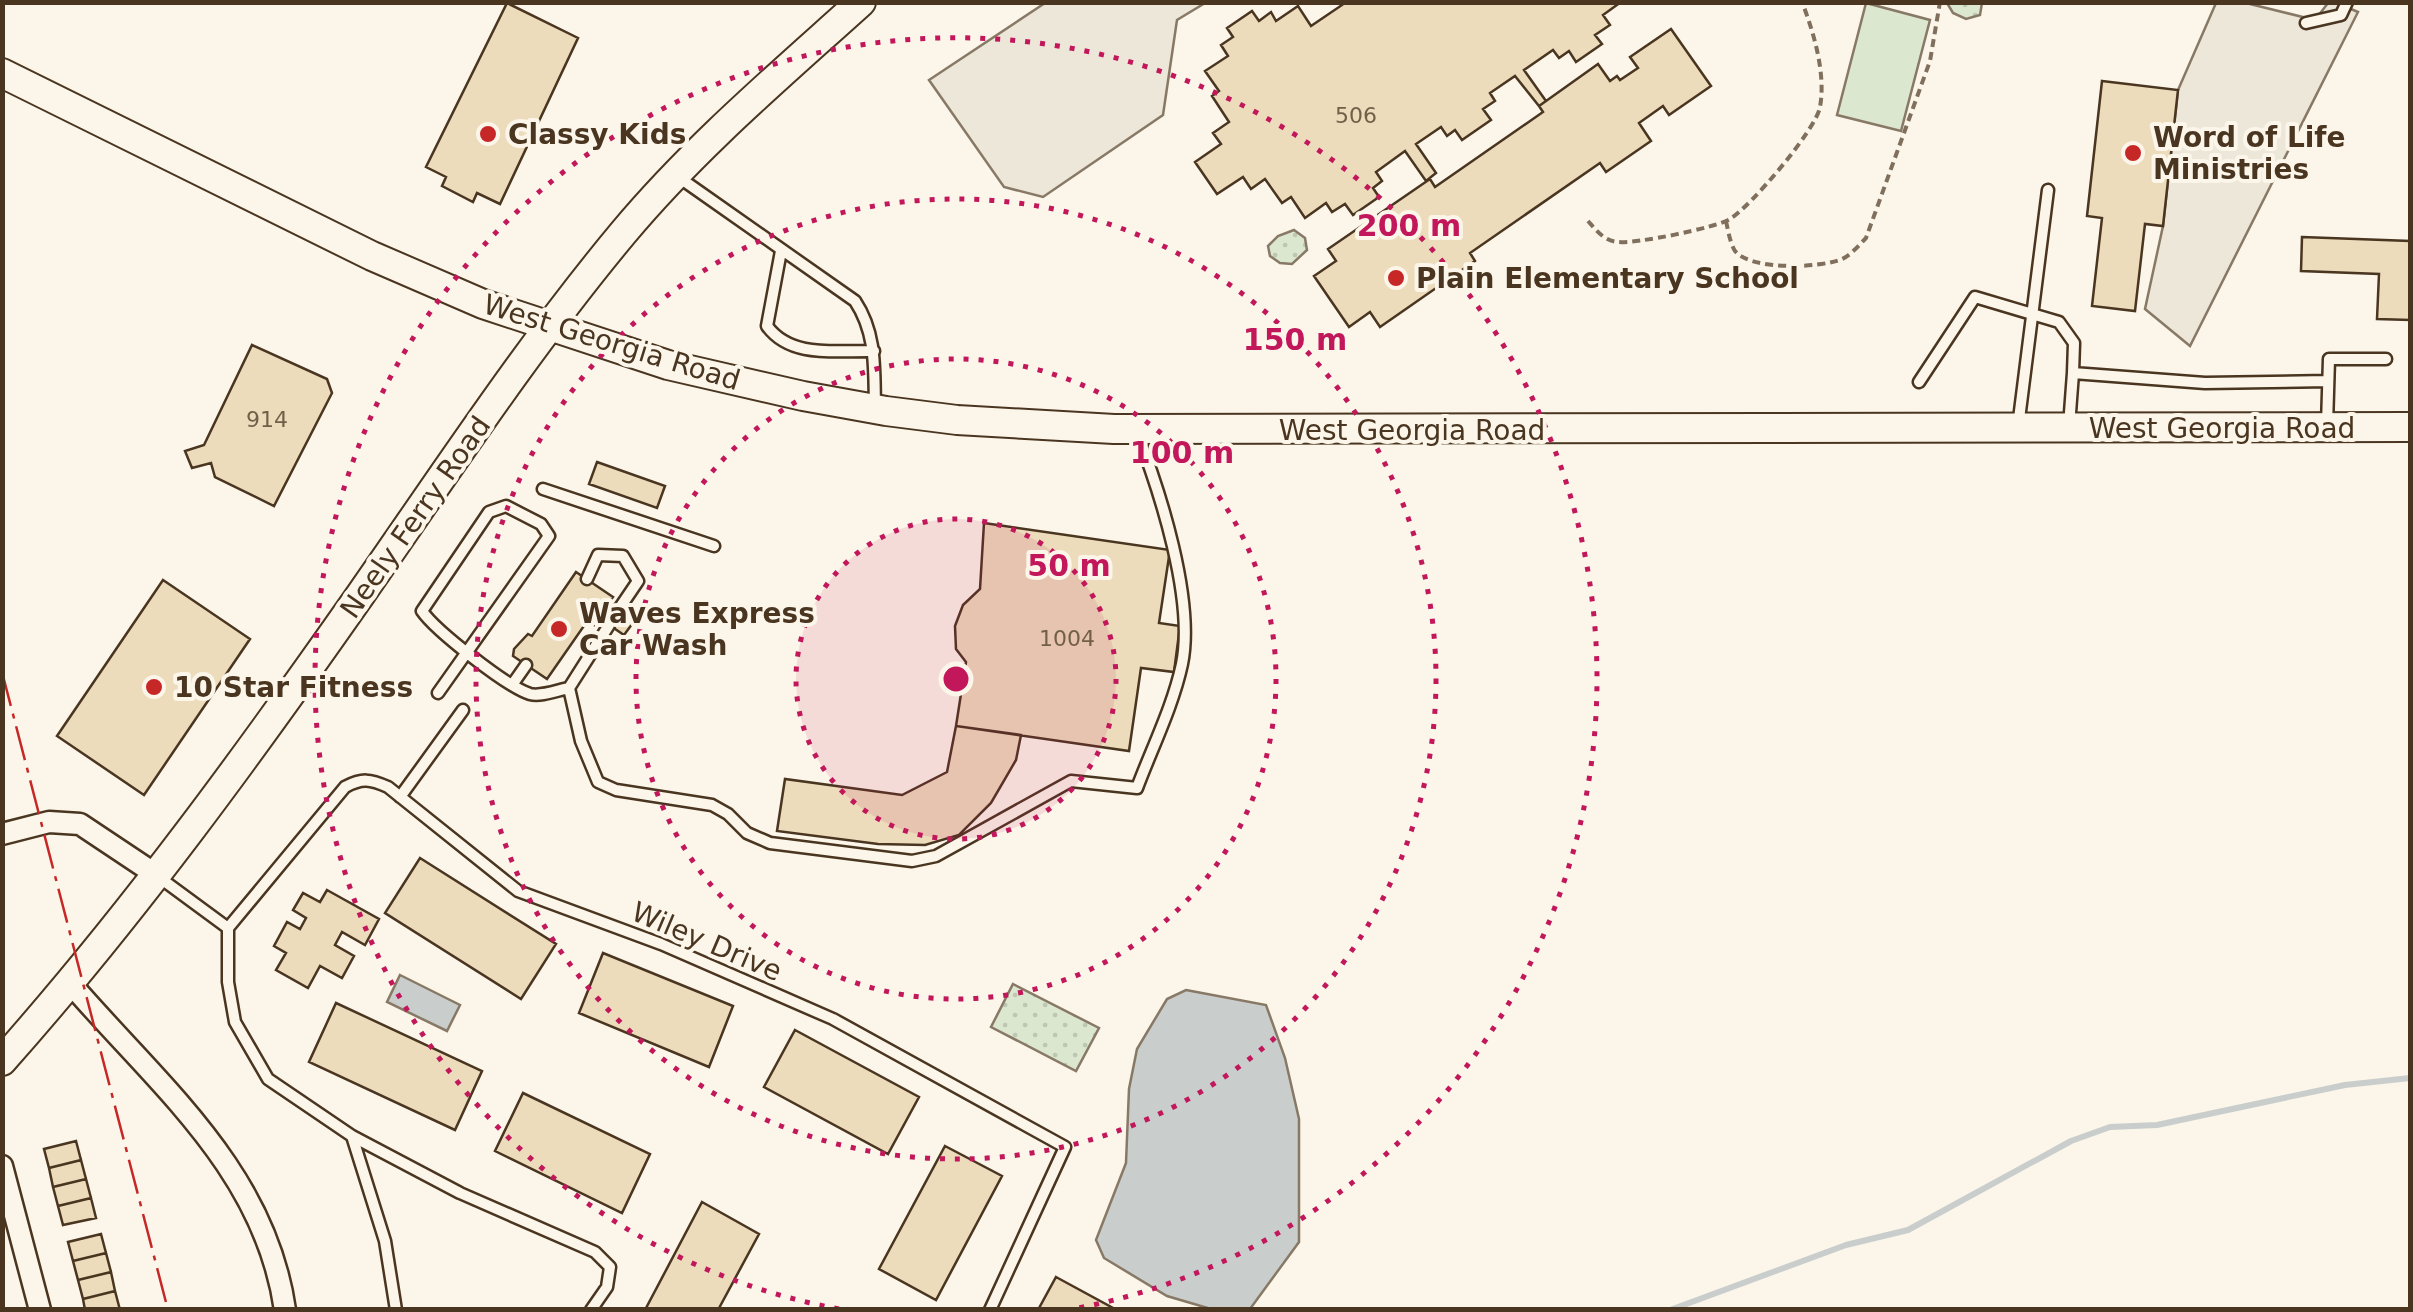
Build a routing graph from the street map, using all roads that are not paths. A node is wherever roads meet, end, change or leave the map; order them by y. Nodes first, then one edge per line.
1 (862, 2) edge
2 (2347, 2) edge
3 (2306, 23) dead end
4 (2, 73) edge
5 (676, 176) junction
6 (2048, 190) dead end
7 (781, 251) junction
8 (2032, 314) junction
9 (552, 327) junction
10 (874, 351) junction
11 (2386, 359) dead end
12 (2072, 373) junction
13 (2328, 381) junction
14 (1919, 382) dead end
15 (875, 409) junction
16 (2327, 427) junction
17 (2410, 427) edge
18 (2018, 428) junction
19 (2068, 428) junction
20 (1136, 430) junction
21 (543, 489) dead end
22 (714, 546) dead end
23 (587, 579) dead end
24 (619, 610) dead end
25 (609, 625) dead end
26 (468, 650) junction
27 (526, 665) dead end
28 (512, 685) junction
29 (569, 688) junction
30 (438, 693) dead end
31 (463, 710) dead end
32 (400, 797) junction
33 (2, 834) edge
34 (155, 874) junction
35 (228, 928) junction
36 (71, 984) junction
37 (2, 1061) edge
38 (352, 1136) junction
39 (2, 1166) edge
40 (40, 1310) edge
41 (285, 1310) edge
42 (396, 1310) edge
43 (592, 1310) edge
44 (990, 1310) edge

1 - 5 main road, Neely Ferry Road
2 - 3 lane
4 - 9 main road, West Georgia Road
5 - 7 lane
5 - 9 main road, Neely Ferry Road
6 - 8 lane
7 - 10 lane
7 - 10 lane
8 - 12 lane
8 - 14 lane
8 - 18 lane
9 - 15 main road, West Georgia Road
9 - 34 main road, Neely Ferry Road
10 - 15 lane
11 - 13 lane
12 - 13 lane
12 - 19 lane
13 - 16 lane
15 - 20 main road, West Georgia Road
16 - 17 main road, West Georgia Road
16 - 19 main road, West Georgia Road
18 - 19 main road, West Georgia Road
18 - 20 main road, West Georgia Road
20 - 29 lane
21 - 22 lane
23 - 24 lane
25 - 29 lane
26 - 26 lane
26 - 28 lane
26 - 30 lane
27 - 28 lane
28 - 29 lane
31 - 32 lane
32 - 35 lane, Wiley Drive
32 - 44 lane, Wiley Drive
33 - 34 street
34 - 35 lane
34 - 36 main road, Neely Ferry Road
35 - 38 lane
36 - 37 main road, Neely Ferry Road
36 - 41 street
38 - 42 lane
38 - 43 lane
39 - 40 street

